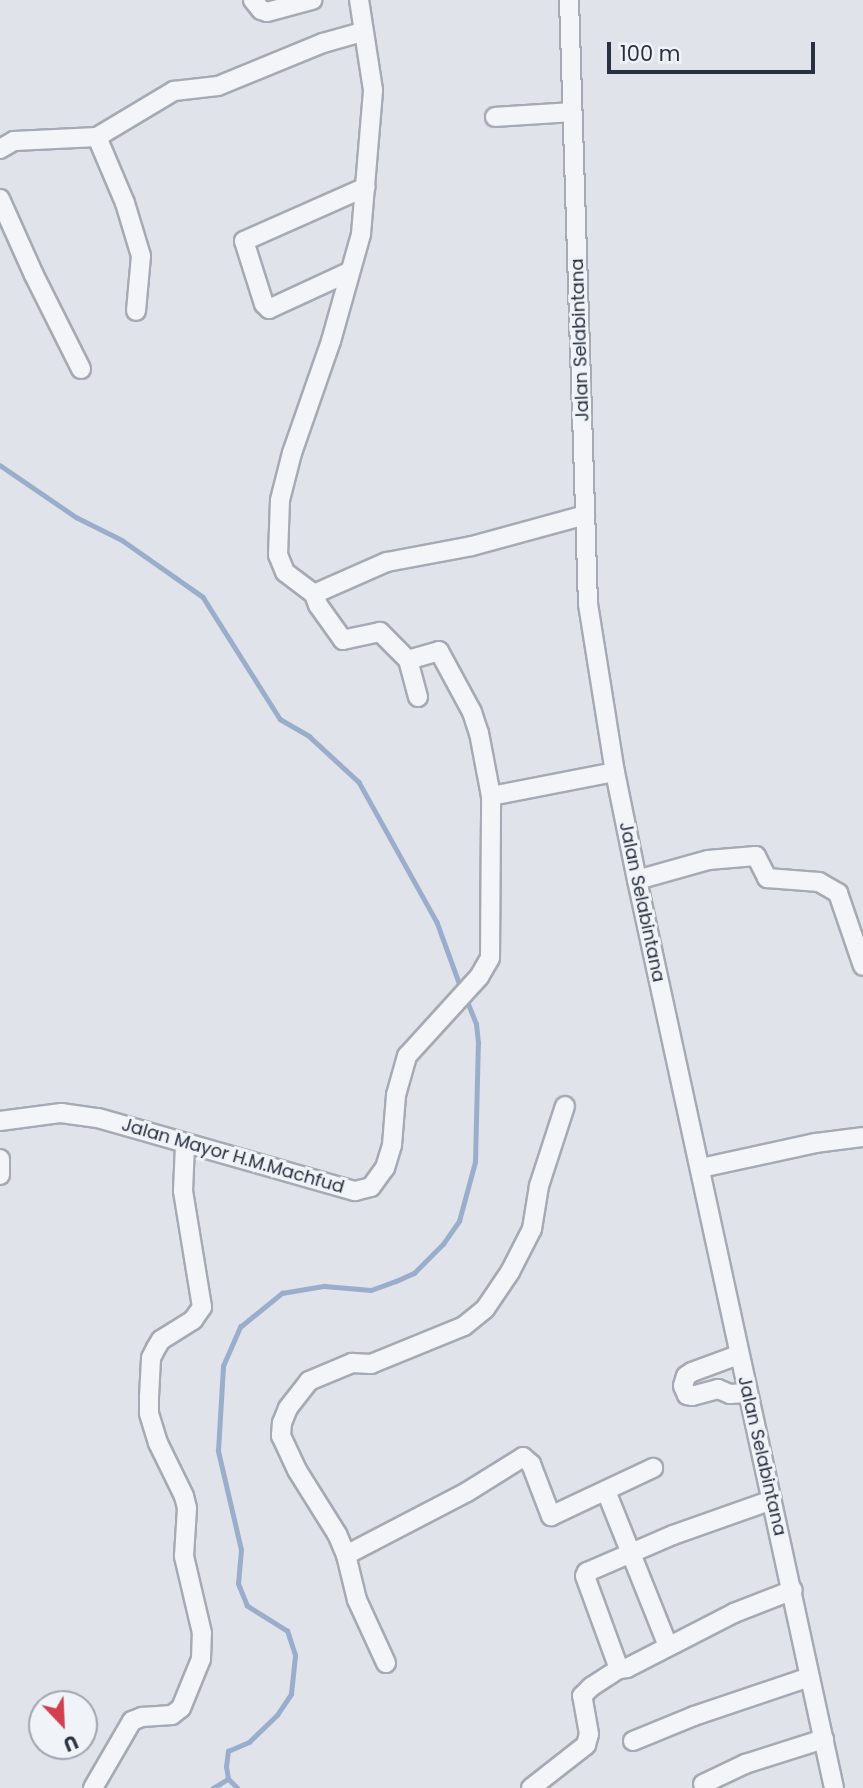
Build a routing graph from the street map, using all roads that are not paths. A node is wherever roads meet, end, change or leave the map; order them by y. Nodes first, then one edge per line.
1 (253, 0) edge
2 (312, 0) edge
3 (359, 0) edge
4 (569, 0) edge
5 (362, 32) junction
6 (572, 112) junction
7 (495, 117) dead end
8 (97, 137) junction
9 (0, 149) edge
10 (366, 187) junction
11 (0, 199) edge
12 (349, 272) junction
13 (136, 310) dead end
14 (81, 369) dead end
15 (585, 515) junction
16 (314, 594) junction
17 (408, 660) junction
18 (418, 697) dead end
19 (615, 772) junction
20 (491, 796) junction
21 (637, 880) junction
22 (863, 966) edge
23 (565, 1106) dead end
24 (0, 1121) edge
25 (863, 1137) edge
26 (185, 1145) junction
27 (0, 1159) edge
28 (701, 1168) junction
29 (0, 1175) edge
30 (738, 1355) junction
31 (747, 1393) junction
32 (653, 1468) dead end
33 (606, 1491) junction
34 (772, 1500) junction
35 (630, 1553) junction
36 (346, 1555) junction
37 (793, 1590) junction
38 (668, 1646) junction
39 (386, 1663) dead end
40 (620, 1668) junction
41 (810, 1677) junction
42 (824, 1739) junction
43 (632, 1741) dead end
44 (703, 1784) dead end
45 (93, 1788) edge
46 (531, 1788) edge
47 (834, 1788) edge

1 - 2 street
3 - 5 street
4 - 6 street, Jalan Selabintana
5 - 8 street
5 - 10 street
6 - 7 street
6 - 15 street, Jalan Selabintana
8 - 9 street
8 - 13 street
10 - 12 street
10 - 12 street
11 - 14 street
12 - 16 street
15 - 16 street
15 - 19 street, Jalan Selabintana
16 - 17 street
17 - 18 street
17 - 20 street
19 - 20 street
19 - 21 street, Jalan Selabintana
20 - 26 street, Jalan Mayor H.M.Machfud
21 - 22 street
21 - 28 street, Jalan Selabintana
23 - 36 street
24 - 26 street, Jalan Mayor H.M.Machfud
25 - 28 street
26 - 45 street
27 - 29 street
28 - 30 street, Jalan Selabintana
30 - 31 street, Jalan Selabintana
30 - 31 street
31 - 34 street, Jalan Selabintana
32 - 33 street
33 - 35 street
33 - 36 street
34 - 35 street
34 - 37 street, Jalan Selabintana
35 - 38 street
35 - 40 street
36 - 39 street
37 - 38 street
37 - 41 street, Jalan Selabintana
38 - 40 street
40 - 46 street
41 - 42 street, Jalan Selabintana
41 - 43 street
42 - 44 street
42 - 47 street, Jalan Selabintana

